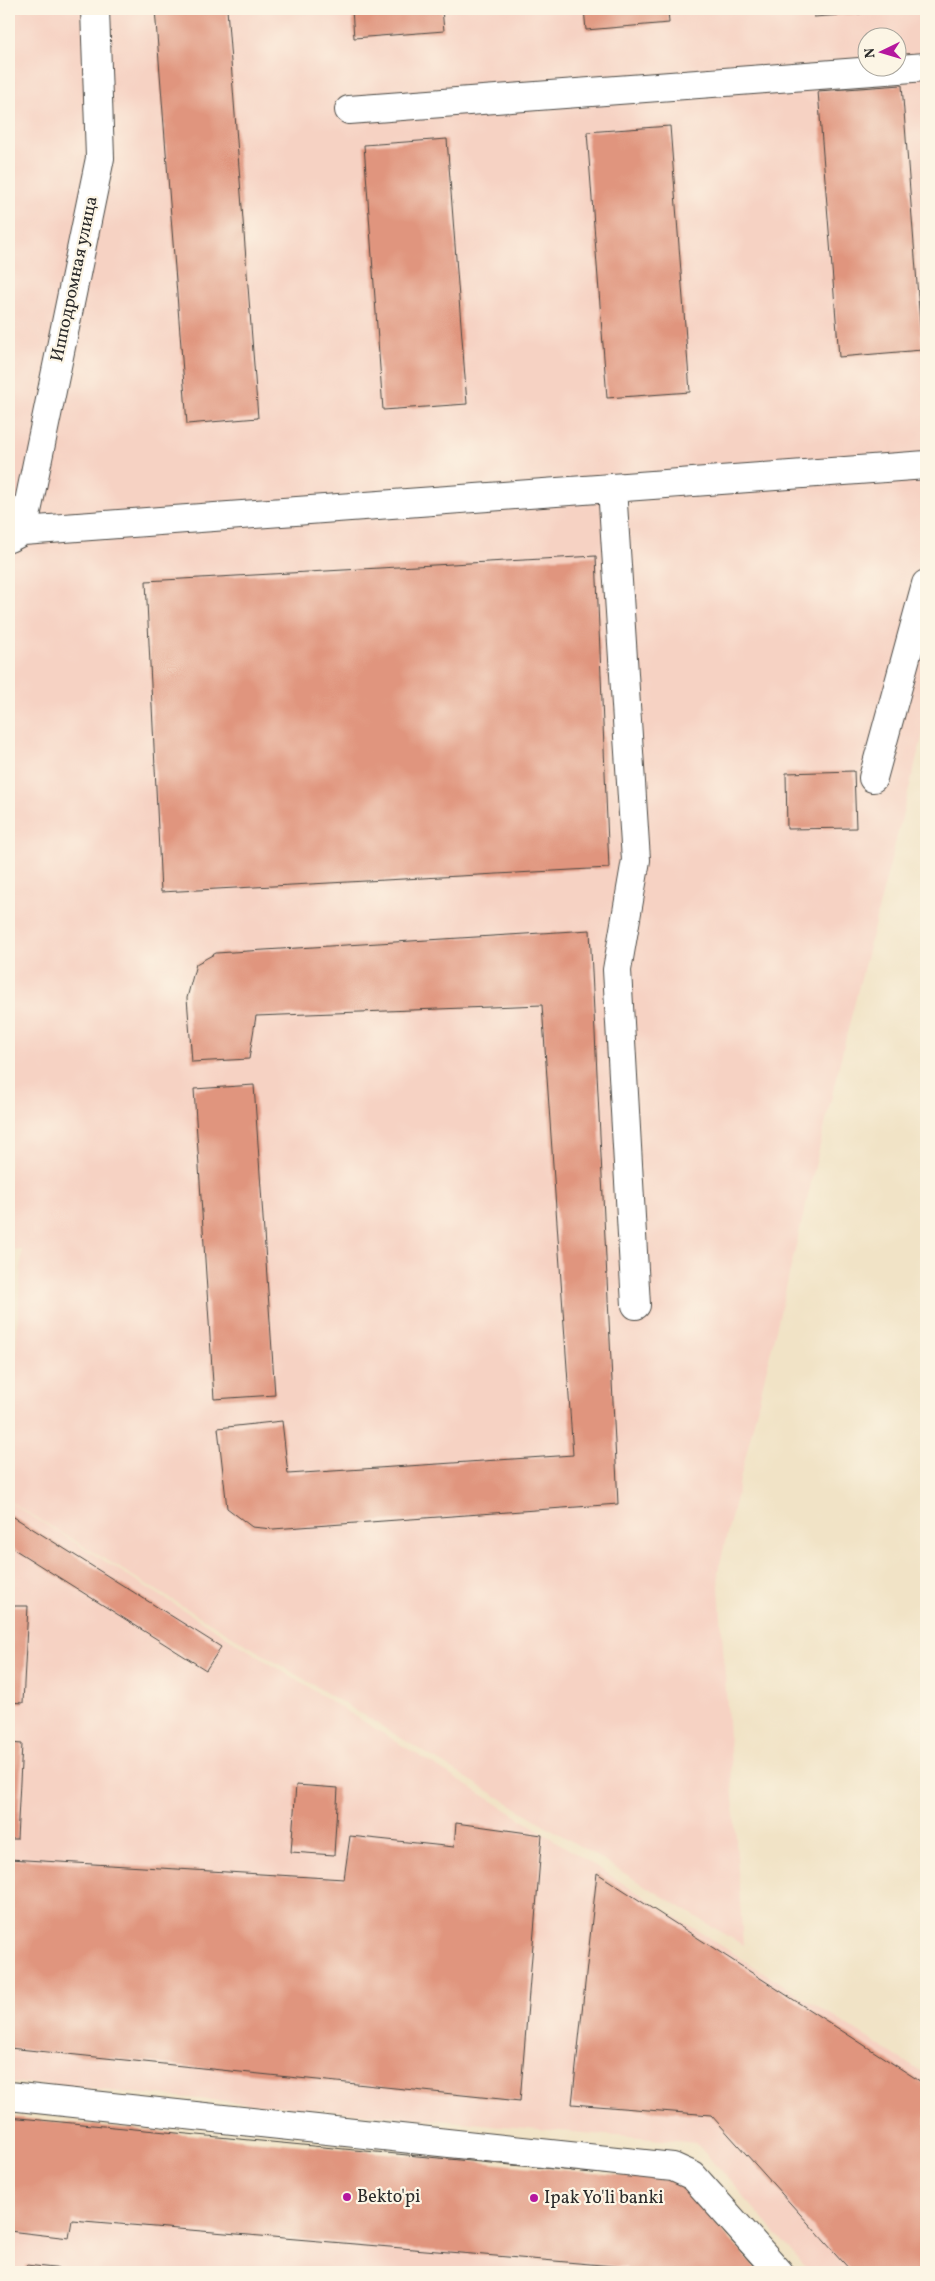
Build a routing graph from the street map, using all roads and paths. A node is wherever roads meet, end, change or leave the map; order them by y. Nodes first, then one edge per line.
1 (95, 9) edge
2 (926, 67) edge
3 (349, 110) dead end
4 (926, 465) edge
5 (612, 488) junction
6 (16, 534) edge
7 (926, 584) edge
8 (873, 778) dead end
9 (636, 1305) dead end
10 (9, 2096) edge
11 (780, 2272) edge

1 - 6 lane, Ипподромная улица
2 - 3 lane
4 - 5 lane
5 - 6 lane
5 - 9 lane
7 - 8 lane
10 - 11 lane

